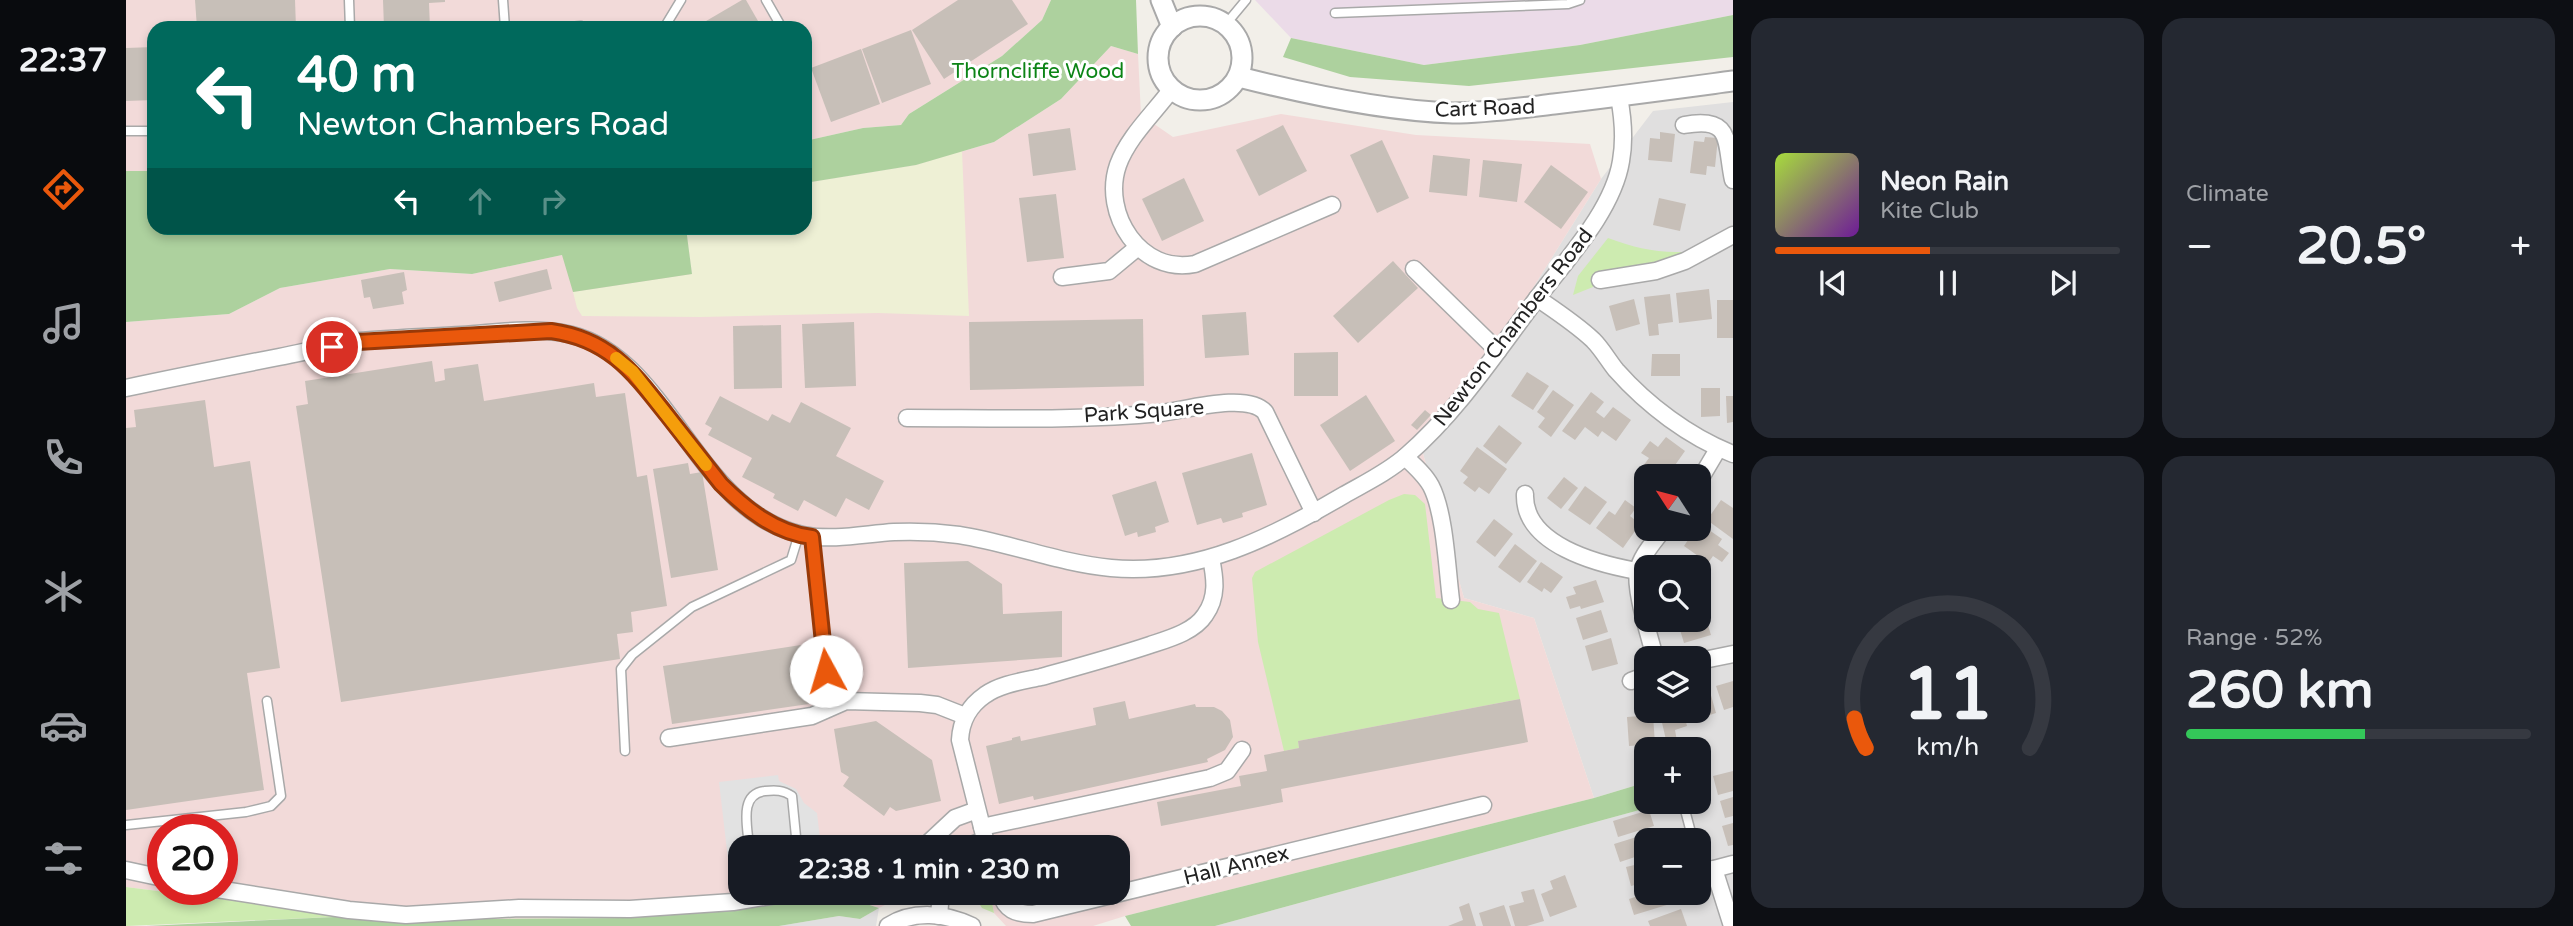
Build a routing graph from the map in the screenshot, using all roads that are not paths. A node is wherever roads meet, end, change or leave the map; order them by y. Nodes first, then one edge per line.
1 (349, 0) edge
2 (503, 0) edge
3 (681, 0) edge
4 (766, 0) edge
5 (1161, 0) edge
6 (1246, 0) edge
7 (1580, 0) edge
8 (1335, 13) dead end
9 (350, 21) edge
10 (504, 21) edge
11 (669, 21) edge
12 (778, 21) edge
13 (1226, 24) junction
14 (1172, 27) junction
15 (1239, 77) junction
16 (1733, 81) edge
17 (1171, 90) junction
18 (1619, 97) junction
19 (1684, 125) dead end
20 (126, 131) edge
21 (147, 131) edge
22 (1733, 180) edge
23 (1332, 205) dead end
24 (1733, 235) edge
25 (1138, 247) junction
26 (1414, 269) dead end
27 (1062, 277) dead end
28 (1600, 280) dead end
29 (1537, 298) junction
30 (1498, 351) junction
31 (126, 387) edge
32 (907, 418) dead end
33 (1726, 451) edge
34 (1405, 457) junction
35 (1712, 467) edge
36 (1525, 494) dead end
37 (1314, 513) junction
38 (806, 535) junction
39 (1211, 558) junction
40 (1634, 570) edge
41 (1451, 600) dead end
42 (1733, 654) edge
43 (1711, 659) edge
44 (267, 701) dead end
45 (830, 707) junction
46 (965, 716) junction
47 (669, 738) dead end
48 (1242, 750) dead end
49 (625, 751) dead end
50 (1483, 805) dead end
51 (977, 810) junction
52 (126, 825) edge
53 (748, 835) edge
54 (796, 835) edge
55 (937, 835) edge
56 (984, 835) edge
57 (996, 835) edge
58 (1733, 864) edge
59 (1711, 868) edge
60 (126, 870) edge
61 (147, 875) edge
62 (1711, 885) edge
63 (1130, 891) edge
64 (238, 892) edge
65 (728, 899) edge
66 (940, 905) edge
67 (1005, 905) edge
68 (1070, 905) edge
69 (940, 916) junction
70 (888, 926) edge
71 (972, 926) edge
72 (1732, 926) edge

1 - 9 lane
2 - 10 lane
3 - 11 lane
4 - 12 lane
5 - 14 street
6 - 13 lane
7 - 8 lane
13 - 14 street
13 - 15 street
14 - 17 street
15 - 17 street
15 - 18 street, Cart Road
16 - 18 street, Cart Road
17 - 25 street
18 - 29 street, Newton Chambers Road
19 - 22 street
20 - 21 lane
23 - 25 street
24 - 28 street
25 - 27 street
26 - 30 street
29 - 30 street, Newton Chambers Road
29 - 33 street
30 - 34 street, Newton Chambers Road
31 - 38 street, Newton Chambers Road
32 - 37 street, Park Square
33 - 35 street
34 - 37 street, Newton Chambers Road
34 - 41 street
36 - 40 street
37 - 39 street, Newton Chambers Road
38 - 39 street, Newton Chambers Road
38 - 45 lane
38 - 49 lane
39 - 46 street
42 - 43 street
44 - 52 lane
45 - 46 street
45 - 47 street
46 - 51 street
48 - 57 street
50 - 63 street, Hall Annex
51 - 55 street
51 - 56 street
53 - 54 lane
58 - 59 street
60 - 61 street
62 - 72 street
64 - 65 street
66 - 69 street
67 - 68 street, Hall Annex
69 - 70 street
69 - 71 street

